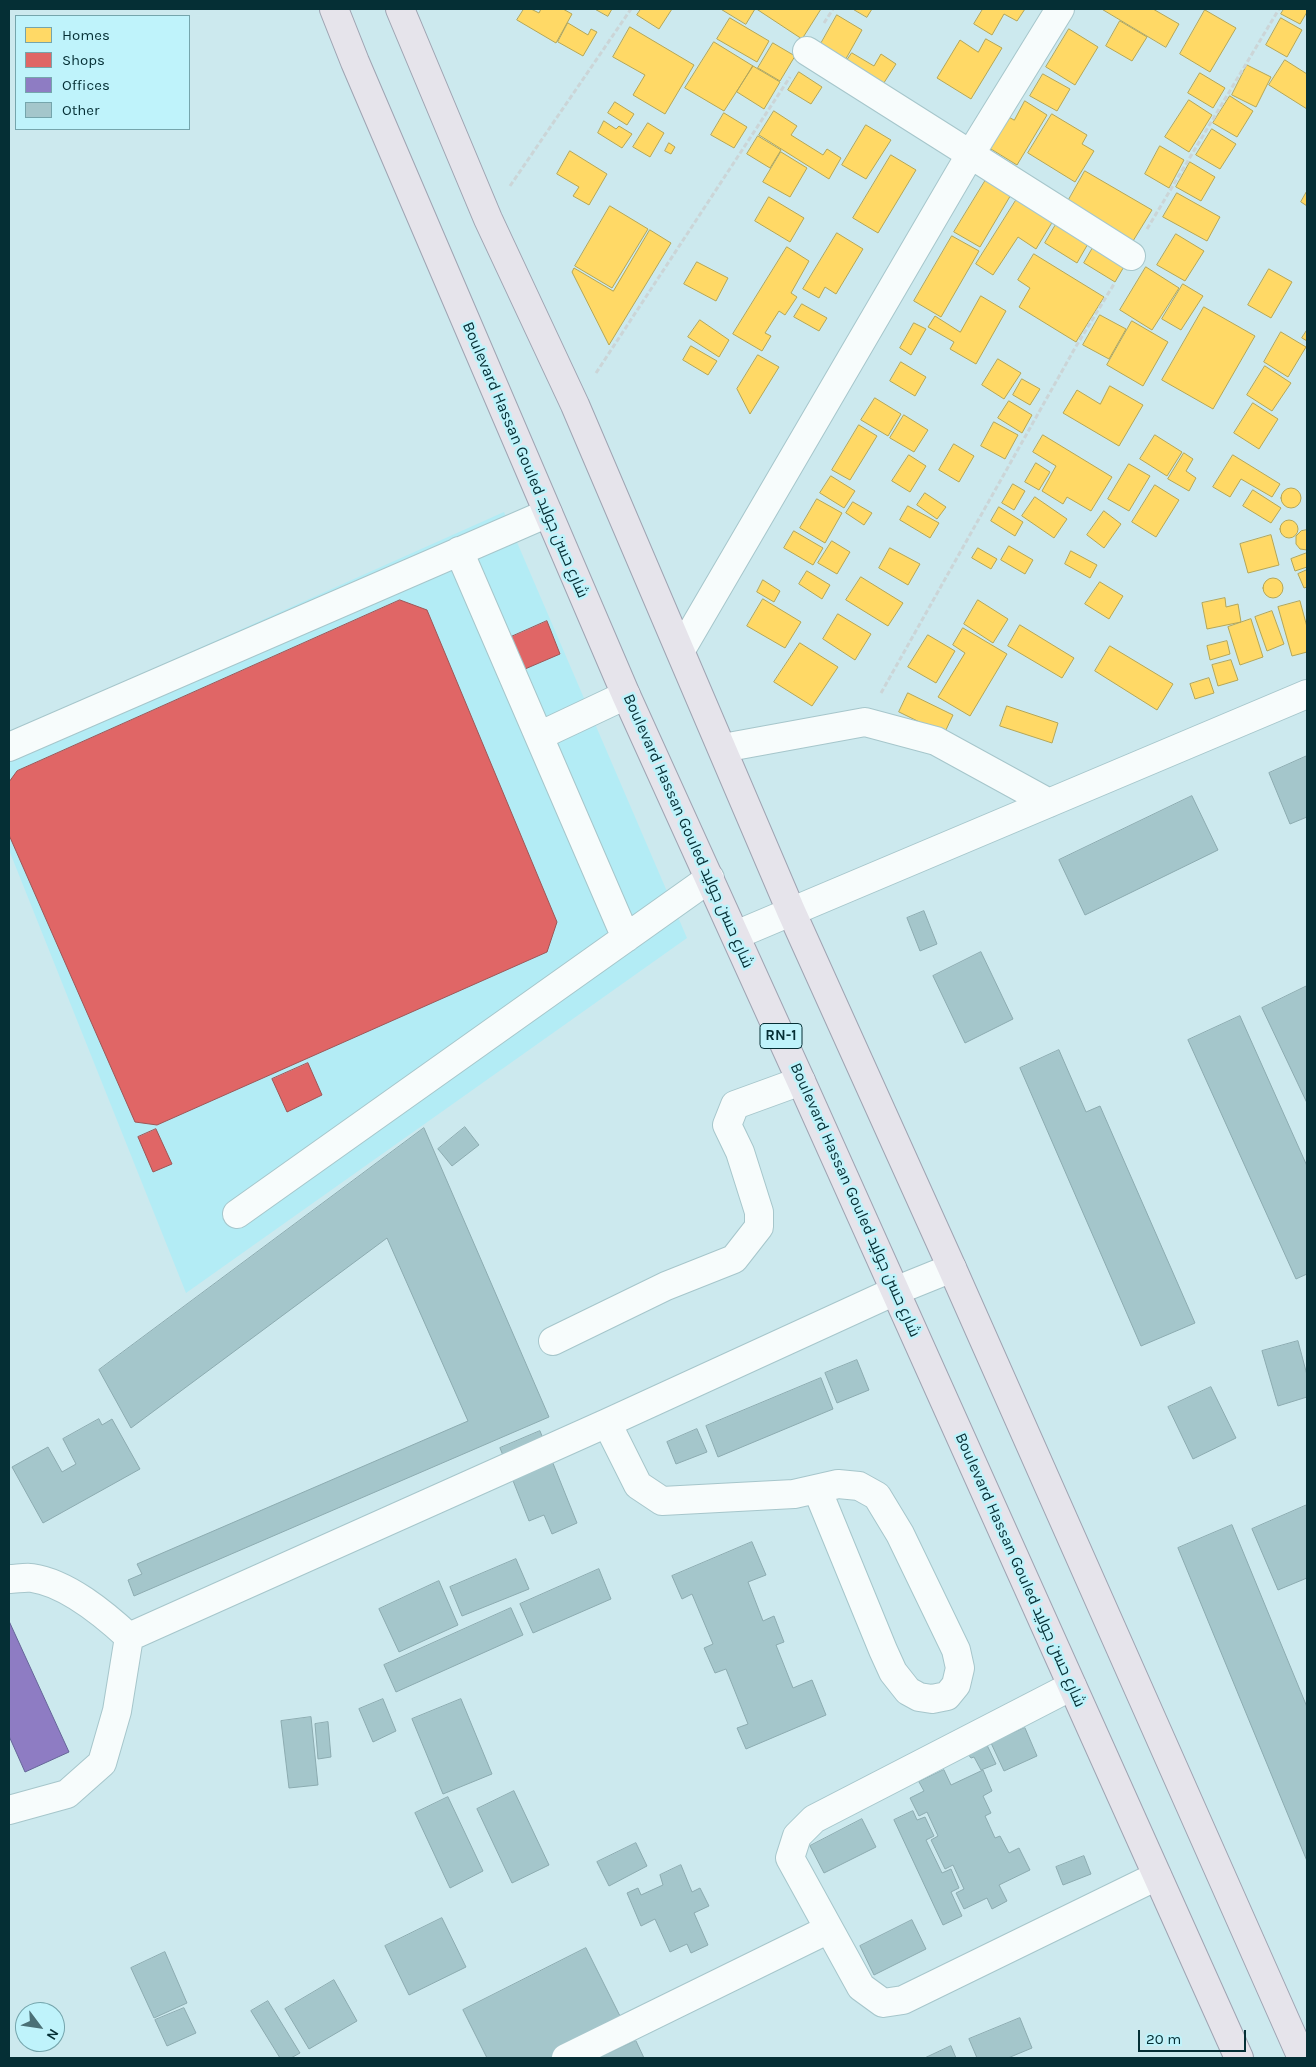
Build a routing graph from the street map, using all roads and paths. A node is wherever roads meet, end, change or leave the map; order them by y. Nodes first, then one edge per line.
1 (334, 9) edge
2 (400, 9) edge
3 (631, 9) edge
4 (833, 9) edge
5 (1060, 9) edge
6 (1279, 9) edge
7 (807, 51) junction
8 (970, 155) junction
9 (488, 219) junction
10 (1132, 256) junction
11 (575, 405) junction
12 (548, 513) junction
13 (459, 551) junction
14 (681, 650) junction
15 (1307, 694) edge
16 (626, 695) junction
17 (865, 722) junction
18 (539, 736) junction
19 (9, 747) edge
20 (723, 748) junction
21 (1049, 803) junction
22 (710, 878) junction
23 (791, 911) junction
24 (736, 935) junction
25 (626, 938) junction
26 (801, 1081) junction
27 (237, 1214) dead end
28 (952, 1268) junction
29 (895, 1291) junction
30 (552, 1341) dead end
31 (607, 1423) junction
32 (817, 1489) junction
33 (9, 1579) edge
34 (129, 1637) junction
35 (1072, 1686) junction
36 (9, 1810) edge
37 (1157, 1876) junction
38 (829, 1929) junction
39 (566, 2058) edge
40 (1239, 2058) edge
41 (1302, 2058) edge

1 - 12 main road, Boulevard Hassan Gouled شارع حسن جوليد / RN-1
2 - 9 main road
3 - 9 path
4 - 7 path
5 - 8 street
6 - 10 path
7 - 8 street
7 - 11 path
8 - 10 street
8 - 14 street
9 - 11 main road
10 - 17 path
11 - 14 main road
12 - 13 street
12 - 16 main road, Boulevard Hassan Gouled شارع حسن جوليد / RN-1
13 - 18 street
13 - 19 street
14 - 20 main road
15 - 21 street
16 - 18 street
16 - 22 main road, Boulevard Hassan Gouled شارع حسن جوليد / RN-1
17 - 20 street
17 - 21 street
18 - 25 street
20 - 23 main road
21 - 23 street
22 - 24 main road, Boulevard Hassan Gouled شارع حسن جوليد / RN-1
22 - 25 street
23 - 24 street
23 - 28 main road
24 - 26 main road, Boulevard Hassan Gouled شارع حسن جوليد / RN-1
25 - 27 street
26 - 29 main road, Boulevard Hassan Gouled شارع حسن جوليد / RN-1
26 - 30 street
28 - 29 street
28 - 41 main road
29 - 31 street
29 - 35 main road, Boulevard Hassan Gouled شارع حسن جوليد / RN-1
31 - 32 street
31 - 34 street
32 - 32 street
33 - 34 street
34 - 36 street
35 - 37 main road, Boulevard Hassan Gouled شارع حسن جوليد / RN-1
35 - 38 street
37 - 38 street
37 - 40 main road, Boulevard Hassan Gouled شارع حسن جوليد / RN-1
38 - 39 street

